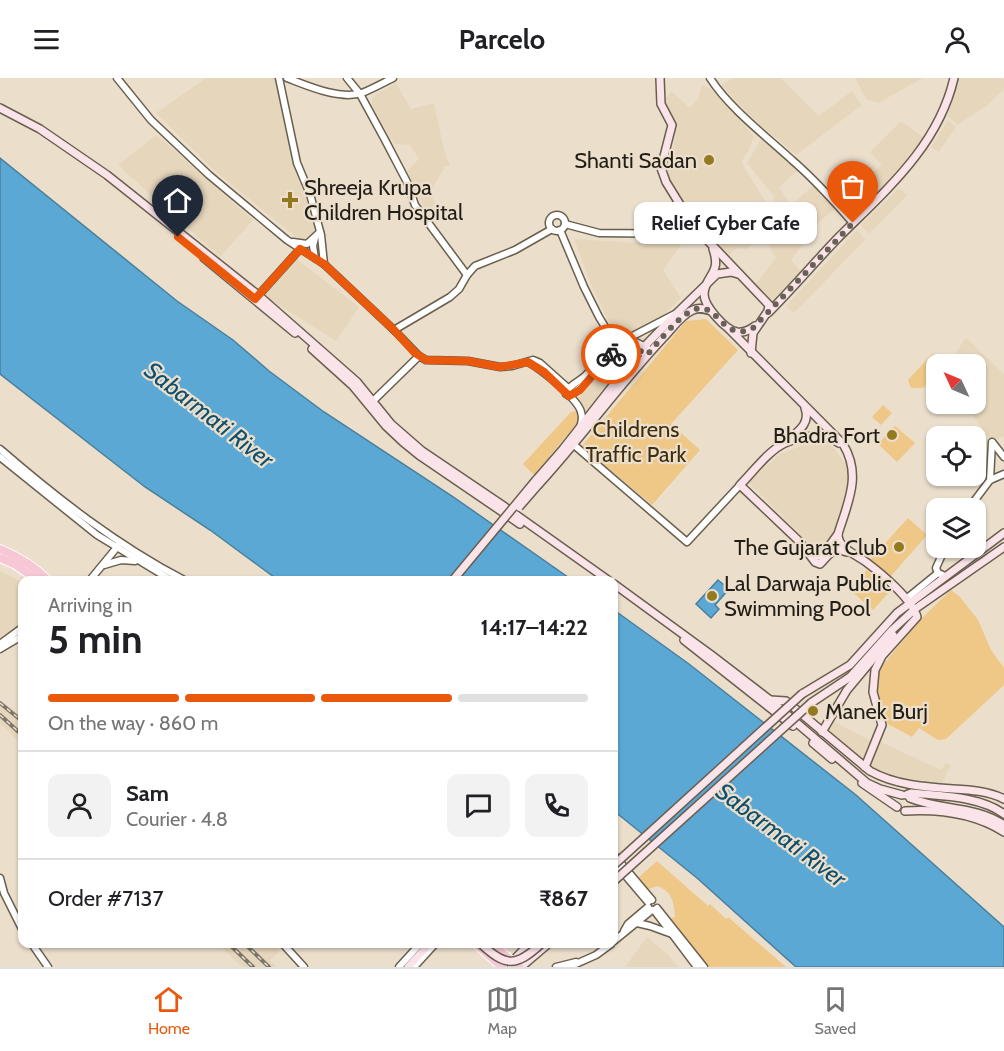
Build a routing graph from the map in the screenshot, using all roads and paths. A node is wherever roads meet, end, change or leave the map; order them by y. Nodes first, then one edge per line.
1 (117, 78) edge
2 (279, 78) edge
3 (287, 78) edge
4 (347, 78) edge
5 (393, 78) edge
6 (660, 78) edge
7 (711, 78) edge
8 (954, 78) edge
9 (360, 94) junction
10 (0, 110) edge
11 (853, 223) junction
12 (563, 227) junction
13 (552, 229) junction
14 (700, 234) junction
15 (317, 235) junction
16 (287, 240) junction
17 (713, 248) junction
18 (300, 249) junction
19 (315, 258) junction
20 (324, 264) junction
21 (467, 275) junction
22 (740, 275) junction
23 (710, 279) junction
24 (257, 297) junction
25 (767, 301) junction
26 (779, 302) junction
27 (679, 311) junction
28 (711, 311) junction
29 (763, 318) junction
30 (729, 329) junction
31 (394, 330) junction
32 (625, 340) junction
33 (617, 345) junction
34 (646, 351) junction
35 (751, 353) junction
36 (419, 356) junction
37 (568, 393) junction
38 (373, 401) junction
39 (804, 407) junction
40 (580, 427) junction
41 (784, 444) junction
42 (574, 445) junction
43 (0, 449) edge
44 (846, 449) junction
45 (0, 457) edge
46 (1004, 457) edge
47 (1004, 474) edge
48 (990, 480) junction
49 (537, 482) junction
50 (740, 485) junction
51 (976, 498) edge
52 (1004, 533) edge
53 (838, 534) junction
54 (800, 542) junction
55 (119, 546) junction
56 (1004, 547) edge
57 (0, 549) edge
58 (855, 555) junction
59 (0, 558) edge
60 (940, 558) edge
61 (147, 562) junction
62 (103, 566) junction
63 (941, 574) junction
64 (32, 576) edge
65 (44, 576) edge
66 (94, 576) edge
67 (166, 576) edge
68 (176, 576) edge
69 (456, 576) edge
70 (461, 576) edge
71 (594, 576) edge
72 (602, 576) edge
73 (618, 587) edge
74 (618, 593) edge
75 (910, 604) junction
76 (900, 622) junction
77 (18, 631) edge
78 (18, 638) edge
79 (0, 643) edge
80 (0, 649) edge
81 (770, 700) junction
82 (822, 732) junction
83 (865, 767) junction
84 (906, 796) junction
85 (1004, 799) edge
86 (897, 807) junction
87 (905, 810) junction
88 (1003, 813) edge
89 (1004, 825) edge
90 (1004, 832) edge
91 (618, 860) edge
92 (618, 860) edge
93 (618, 868) edge
94 (618, 877) edge
95 (0, 878) edge
96 (652, 906) junction
97 (18, 921) edge
98 (637, 923) junction
99 (624, 932) junction
100 (672, 934) junction
101 (618, 937) edge
102 (35, 948) edge
103 (287, 948) edge
104 (418, 948) edge
105 (425, 948) edge
106 (431, 948) edge
107 (481, 948) edge
108 (486, 948) edge
109 (492, 948) edge
110 (496, 948) edge
111 (527, 948) edge
112 (530, 948) edge
113 (536, 948) edge
114 (544, 948) edge
115 (605, 948) edge
116 (537, 955) junction
117 (692, 956) junction
118 (576, 962) junction
119 (516, 966) edge
120 (48, 967) edge
121 (304, 967) edge
122 (401, 967) edge
123 (408, 967) edge
124 (414, 967) edge
125 (502, 967) edge
126 (532, 967) edge
127 (556, 967) edge
128 (569, 967) edge
129 (697, 967) edge
130 (704, 967) edge

1 - 16 street
2 - 15 street
3 - 9 street
4 - 9 street
5 - 9 street
6 - 14 main road
7 - 11 street
8 - 11 main road
9 - 21 street
10 - 24 main road
11 - 26 main road
12 - 13 street
12 - 13 street
12 - 14 street
12 - 33 street
13 - 21 street
14 - 17 main road
15 - 16 street
15 - 19 street
15 - 20 street
16 - 18 street
17 - 22 main road
17 - 23 main road
18 - 19 street
18 - 24 street
19 - 20 street
20 - 31 street
21 - 31 street
22 - 23 main road
22 - 25 main road
23 - 27 main road
23 - 28 main road
24 - 38 main road
24 - 71 main road
25 - 26 main road
25 - 29 main road
26 - 29 main road
27 - 32 street
27 - 34 main road
28 - 30 main road
28 - 34 main road
29 - 30 main road
29 - 35 main road
30 - 35 main road
31 - 36 street
32 - 33 street
32 - 34 street
33 - 34 street
33 - 37 street
34 - 40 main road
34 - 42 main road
35 - 39 main road
36 - 37 street
36 - 38 street
37 - 40 street
38 - 72 main road
39 - 41 main road
39 - 44 main road
40 - 49 main road
41 - 44 main road
41 - 50 main road
42 - 49 main road
42 - 50 street
43 - 55 street
44 - 53 main road
45 - 55 street
46 - 48 street
47 - 48 street
48 - 51 street
49 - 69 main road, bridge
49 - 70 main road, bridge
50 - 54 main road
52 - 63 main road
53 - 54 main road
53 - 58 main road
54 - 58 main road
55 - 61 street
55 - 61 street
55 - 62 street
56 - 75 main road
57 - 65 main road
58 - 75 main road
59 - 64 main road
60 - 63 street
61 - 62 street
61 - 67 street
61 - 68 street
62 - 66 street
63 - 75 main road
73 - 81 main road
74 - 86 main road
75 - 76 main road
75 - 83 main road
75 - 91 main road, bridge
76 - 82 main road
76 - 94 main road, bridge
77 - 79 street
78 - 80 street
81 - 82 main road
81 - 84 main road
82 - 83 main road
83 - 85 main road
84 - 86 main road
84 - 87 main road
84 - 88 main road
84 - 89 main road
86 - 87 main road
87 - 90 main road
92 - 96 street
93 - 96 street
95 - 97 street
96 - 98 street
96 - 99 street
96 - 100 street
96 - 117 street
98 - 99 street
98 - 100 street
99 - 101 street
100 - 117 street
102 - 120 street
103 - 121 street
104 - 122 main road
105 - 123 main road
106 - 124 street
107 - 125 main road
108 - 113 main road, bridge
109 - 112 main road, bridge
110 - 119 main road
111 - 119 main road
114 - 116 main road
115 - 118 street
116 - 119 main road
116 - 126 main road
117 - 129 street
117 - 130 street
118 - 127 street
118 - 128 street

